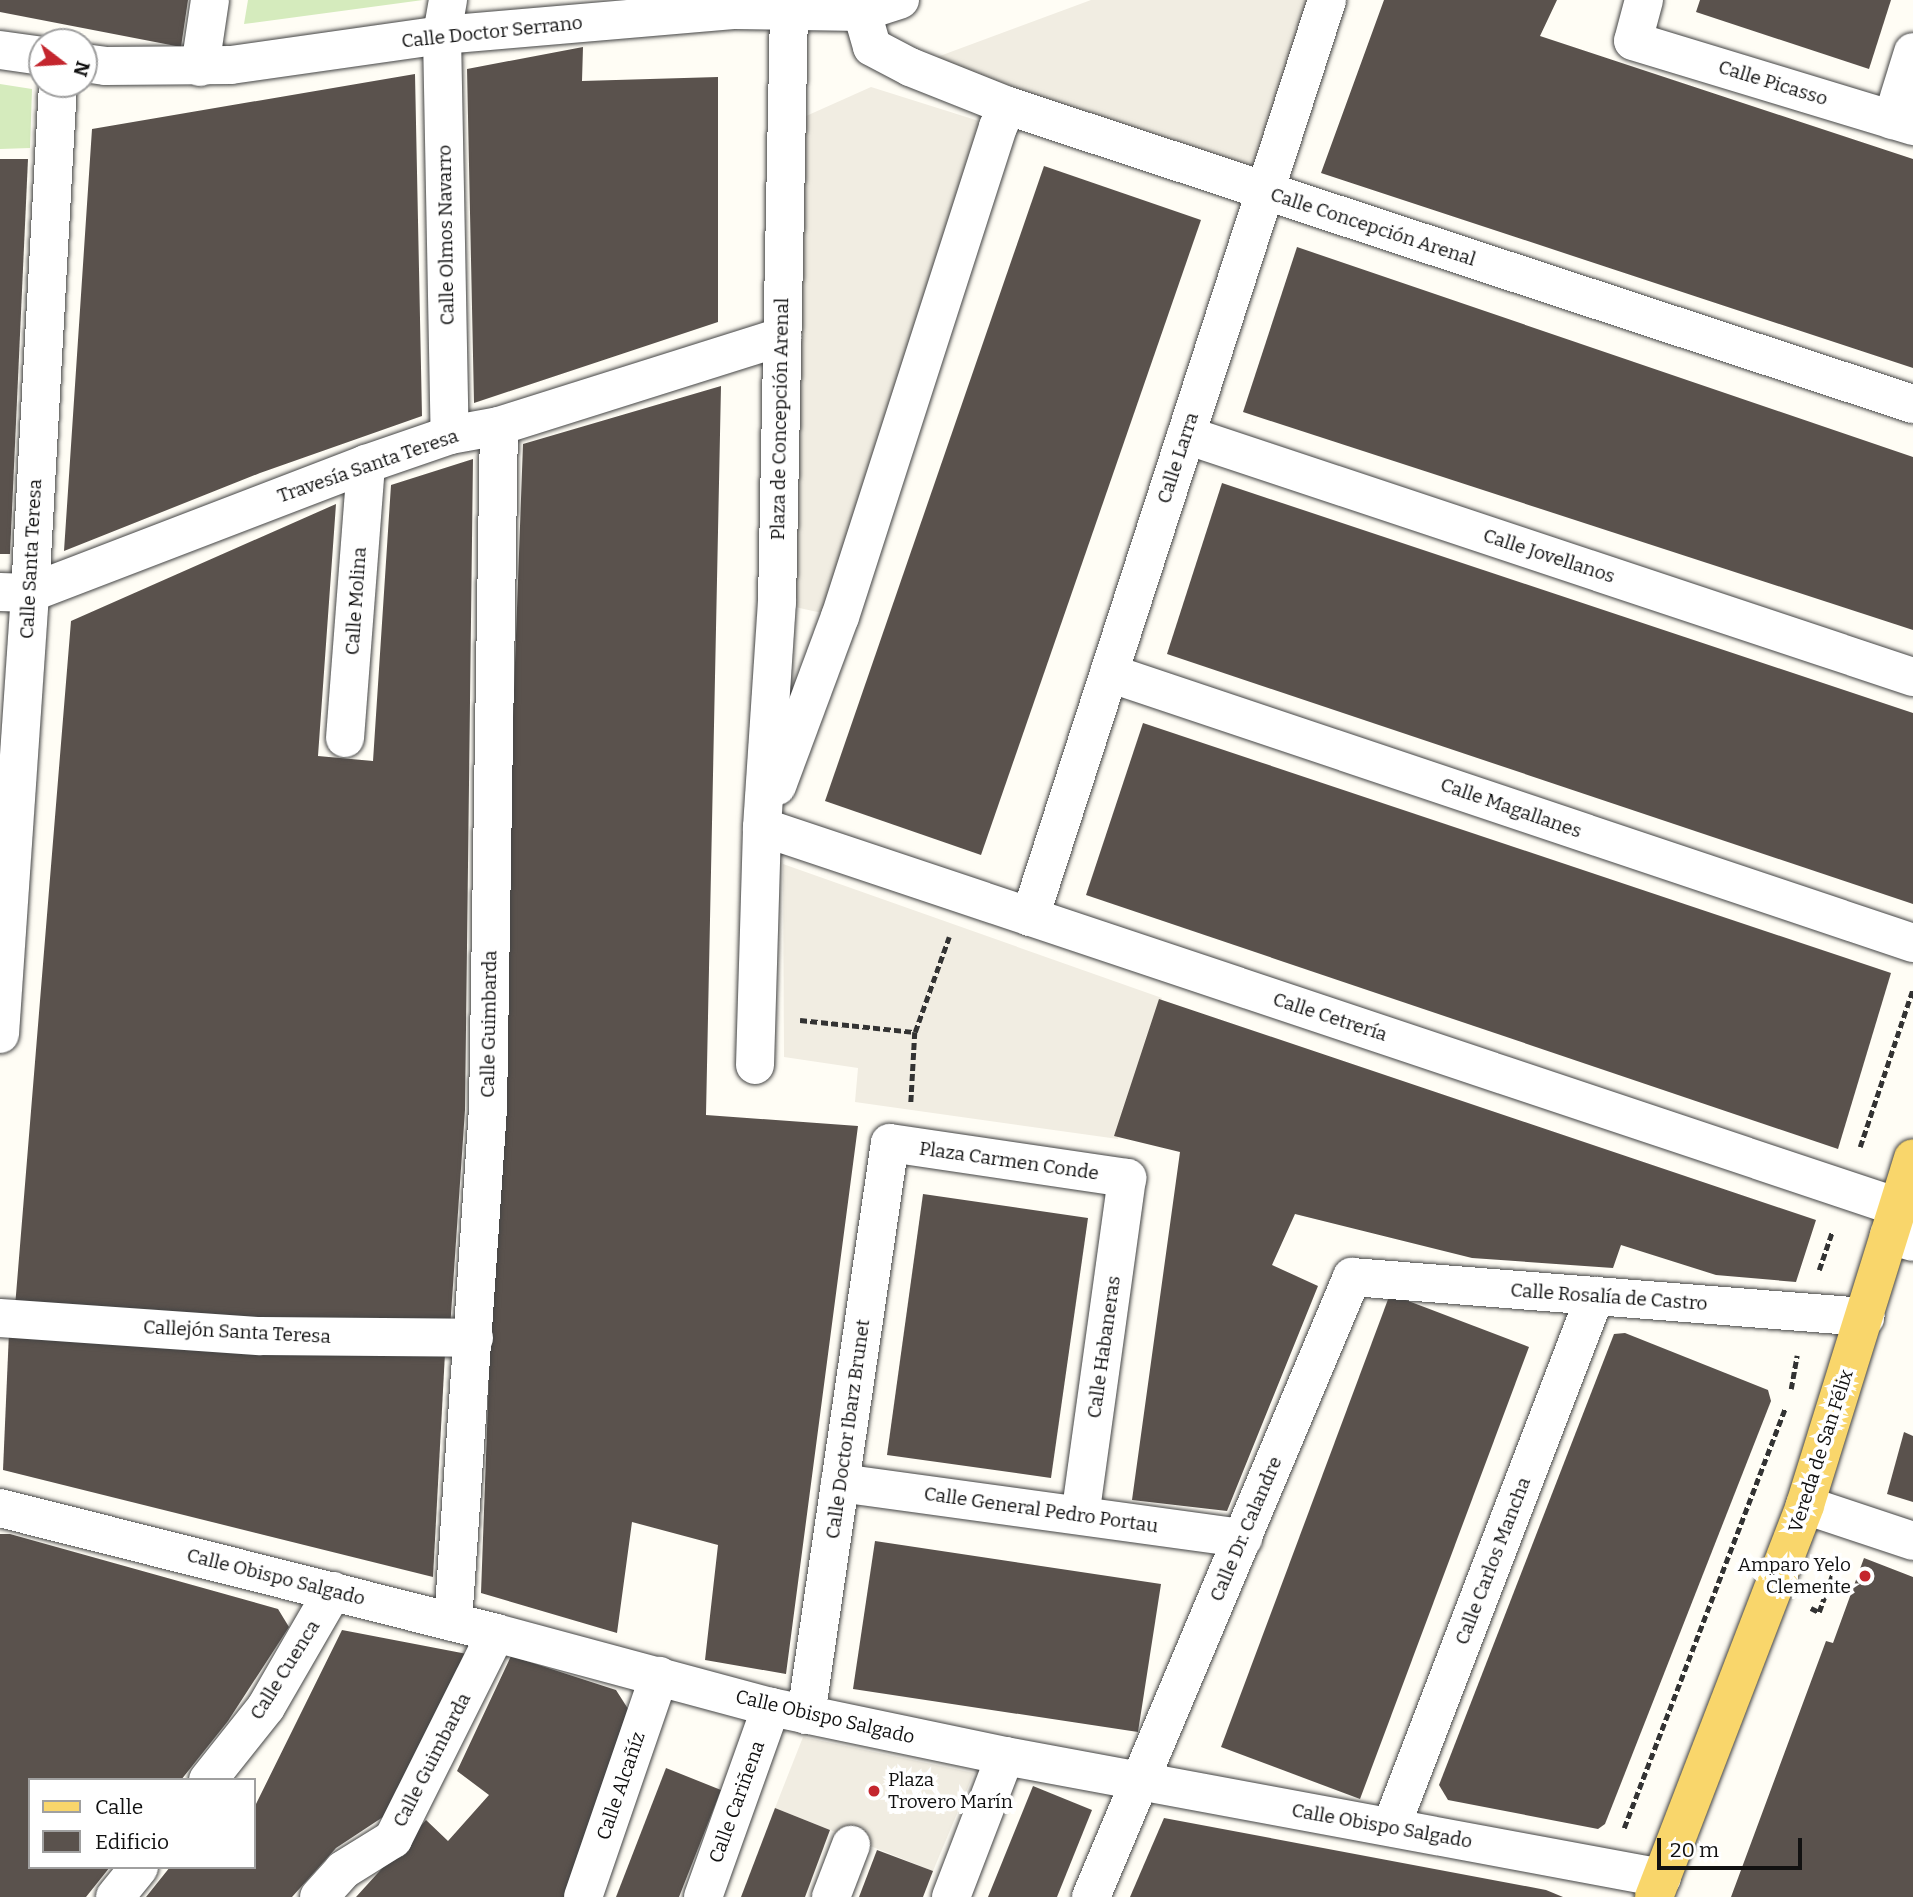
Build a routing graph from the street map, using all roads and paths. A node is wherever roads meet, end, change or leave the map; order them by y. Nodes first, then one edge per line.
1 (210, 0) edge
2 (900, 0) edge
3 (1327, 0) edge
4 (1644, 0) edge
5 (736, 5) edge
6 (789, 11) junction
7 (862, 12) junction
8 (445, 18) edge
9 (0, 50) edge
10 (1913, 52) edge
11 (28, 54) edge
12 (98, 65) edge
13 (200, 67) junction
14 (57, 98) edge
15 (1008, 106) junction
16 (1903, 123) edge
17 (1265, 192) junction
18 (782, 337) junction
19 (1913, 404) edge
20 (499, 426) junction
21 (450, 435) junction
22 (1186, 435) junction
23 (366, 464) junction
24 (15, 593) edge
25 (1109, 673) junction
26 (1913, 677) edge
27 (345, 738) dead end
28 (762, 827) junction
29 (963, 895) junction
30 (1030, 917) junction
31 (4, 929) edge
32 (1913, 943) edge
33 (757, 1015) junction
34 (915, 1032) junction
35 (0, 1034) edge
36 (755, 1065) dead end
37 (890, 1143) junction
38 (1913, 1158) edge
39 (1128, 1178) joint
40 (1900, 1228) edge
41 (1352, 1276) joint
42 (1595, 1296) junction
43 (1865, 1317) junction
44 (0, 1318) edge
45 (474, 1338) junction
46 (840, 1483) junction
47 (1805, 1505) junction
48 (0, 1508) edge
49 (1080, 1516) junction
50 (1242, 1538) junction
51 (1913, 1541) edge
52 (334, 1591) junction
53 (453, 1622) junction
54 (496, 1633) junction
55 (659, 1676) junction
56 (788, 1711) junction
57 (1005, 1756) junction
58 (210, 1778) edge
59 (1139, 1782) junction
60 (1391, 1827) junction
61 (851, 1845) dead end
62 (137, 1869) edge
63 (1658, 1887) edge
64 (115, 1897) edge
65 (318, 1897) edge
66 (583, 1897) edge
67 (703, 1897) edge
68 (831, 1897) edge
69 (951, 1897) edge
70 (1091, 1897) edge

1 - 13 street
2 - 7 street, Calle Doctor Serrano
3 - 17 street, Calle Larra
4 - 16 street, Calle Picasso
5 - 6 street, Calle Doctor Serrano
5 - 8 street, Calle Doctor Serrano
6 - 7 street, Calle Doctor Serrano
6 - 18 street, Plaza de Concepción Arenal
7 - 15 street, Calle Concepción Arenal
8 - 13 street, Calle Doctor Serrano
8 - 21 street, Calle Olmos Navarro
9 - 11 street
10 - 16 street
12 - 13 street, Calle Doctor Serrano
14 - 24 street, Calle Santa Teresa
15 - 17 street, Calle Concepción Arenal
15 - 28 street, Plaza de Concepción Arenal
17 - 19 street, Calle Concepción Arenal
17 - 22 street, Calle Larra
18 - 20 street, Travesía Santa Teresa
18 - 28 street, Plaza de Concepción Arenal
20 - 21 street, Travesía Santa Teresa
20 - 45 street, Calle Guimbarda
21 - 23 street, Travesía Santa Teresa
22 - 25 street, Calle Larra
22 - 26 street, Calle Jovellanos
23 - 24 street, Travesía Santa Teresa
23 - 27 street, Calle Molina
24 - 31 street, Calle Santa Teresa
25 - 30 street, Calle Larra
25 - 32 street, Calle Magallanes
28 - 29 street, Calle Cetrería
28 - 33 street, Plaza de Concepción Arenal
29 - 30 street, Calle Cetrería
29 - 34 path
30 - 40 street, Calle Cetrería
31 - 35 street, Calle Santa Teresa
33 - 34 path
33 - 36 street, Plaza de Concepción Arenal
34 - 37 path
37 - 39 street, Plaza Carmen Conde
37 - 46 street, Calle Doctor Ibarz Brunet
38 - 40 main road, Vereda de San Félix
39 - 49 street, Calle Habaneras
40 - 43 main road, Vereda de San Félix
41 - 42 street, Calle Rosalía de Castro
41 - 50 street, Calle Dr. Calandre
42 - 43 street, Calle Rosalía de Castro
42 - 60 street, Calle Carlos Mancha
43 - 47 main road, Vereda de San Félix
44 - 45 street, Callejón Santa Teresa
45 - 53 street, Calle Guimbarda
46 - 49 street, Calle General Pedro Portau
46 - 56 street, Calle Doctor Ibarz Brunet
47 - 51 street
47 - 63 main road, Vereda de San Félix
48 - 52 street, Calle Obispo Salgado
49 - 50 street, Calle General Pedro Portau
50 - 59 street, Calle Dr. Calandre
52 - 53 street, Calle Obispo Salgado
52 - 58 street, Calle Cuenca
53 - 54 street, Calle Obispo Salgado
54 - 55 street, Calle Obispo Salgado
54 - 65 street, Calle Guimbarda
55 - 56 street, Calle Obispo Salgado
55 - 66 street, Calle Alcañíz
56 - 57 street, Calle Obispo Salgado
56 - 67 street, Calle Cariñena
57 - 59 street, Calle Obispo Salgado
57 - 69 street
59 - 60 street, Calle Obispo Salgado
59 - 70 street, Calle Dr. Calandre
60 - 63 street, Calle Obispo Salgado
61 - 68 street
62 - 64 street

